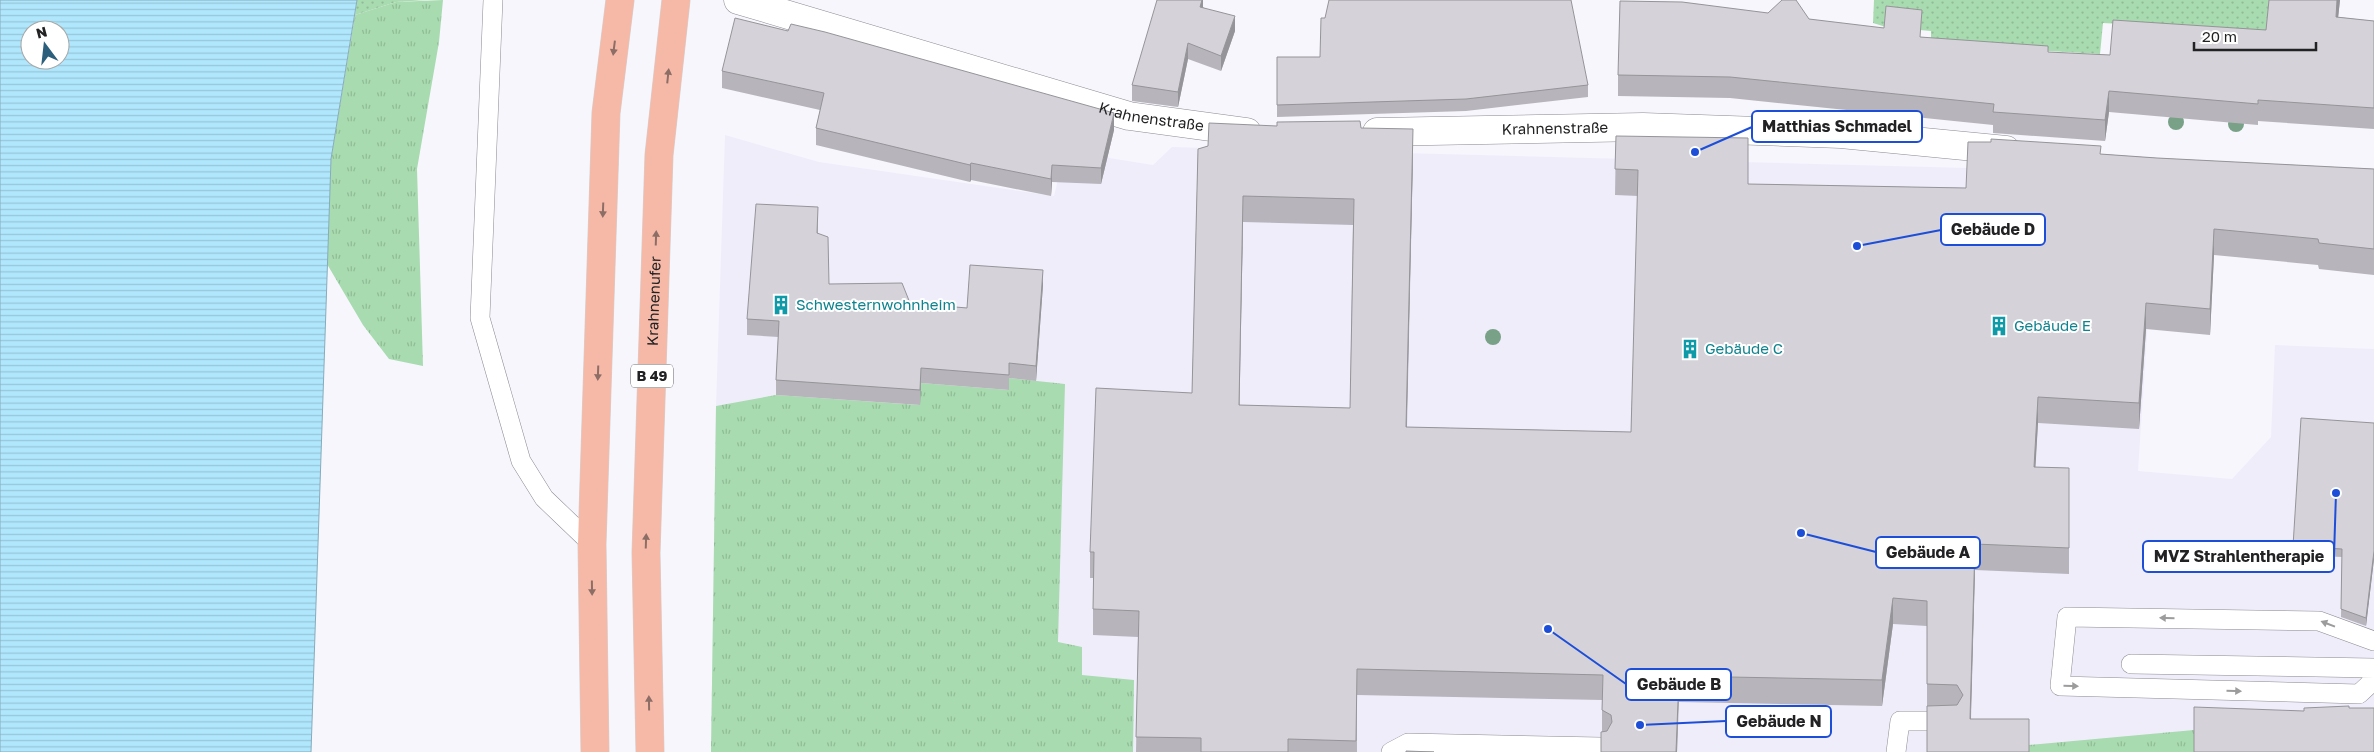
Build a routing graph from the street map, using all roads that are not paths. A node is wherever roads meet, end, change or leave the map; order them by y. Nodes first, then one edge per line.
1 (493, 0) edge
2 (620, 0) edge
3 (676, 0) edge
4 (747, 1) edge
5 (1272, 133) edge
6 (1350, 133) edge
7 (2030, 152) edge
8 (592, 544) junction
9 (2374, 641) edge
10 (2131, 664) dead end
11 (2374, 668) edge
12 (2374, 680) edge
13 (1952, 721) edge
14 (1601, 747) edge
15 (595, 752) edge
16 (650, 752) edge
17 (1390, 752) edge
18 (1896, 752) edge

1 - 8 lane
2 -> 8 main road
16 -> 3 main road, Krahnenufer / B 49
4 - 5 street, Krahnenstraße
6 - 7 street, Krahnenstraße
8 -> 15 main road
9 -> 12 lane
10 - 11 lane
13 - 18 lane
14 - 17 lane

